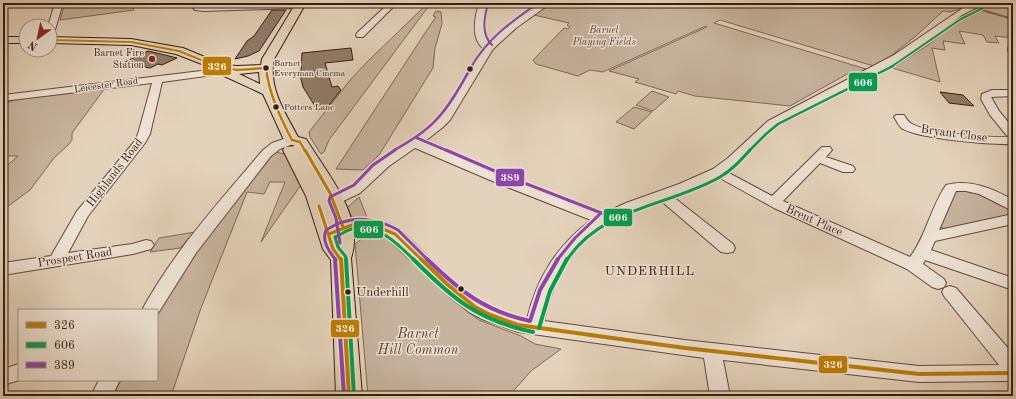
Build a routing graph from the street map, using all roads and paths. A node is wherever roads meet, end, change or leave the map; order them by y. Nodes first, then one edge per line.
1 (59, 3) edge
2 (193, 3) edge
3 (393, 3) edge
4 (483, 3) edge
5 (547, 3) edge
6 (980, 3) edge
7 (300, 5) edge
8 (54, 18) edge
9 (360, 35) dead end
10 (3, 40) edge
11 (18, 40) edge
12 (58, 40) edge
13 (490, 49) junction
14 (267, 62) junction
15 (217, 69) junction
16 (158, 78) junction
17 (269, 92) junction
18 (1013, 93) edge
19 (3, 98) edge
20 (900, 117) dead end
21 (1013, 135) edge
22 (292, 140) junction
23 (1013, 140) edge
24 (415, 143) junction
25 (848, 170) dead end
26 (718, 172) junction
27 (661, 194) junction
28 (325, 202) junction
29 (774, 202) junction
30 (1013, 207) edge
31 (602, 219) junction
32 (1013, 219) edge
33 (338, 232) junction
34 (928, 237) junction
35 (146, 245) dead end
36 (727, 248) dead end
37 (917, 259) junction
38 (56, 261) junction
39 (3, 269) edge
40 (1013, 284) edge
41 (152, 309) edge
42 (534, 327) junction
43 (712, 351) junction
44 (1013, 368) edge
45 (1013, 374) edge
46 (109, 381) edge
47 (101, 396) edge
48 (349, 396) edge
49 (720, 396) edge

1 - 8 street
2 - 7 street
3 - 9 street
4 - 13 street
5 - 13 street
6 - 26 street
7 - 14 main road
10 - 11 main road
12 - 15 main road
13 - 24 street
14 - 15 main road
14 - 17 main road
15 - 16 street, Leicester Road
15 - 17 main road
16 - 19 street, Leicester Road
16 - 38 street, Highlands Road
17 - 22 main road
18 - 21 street
20 - 23 street, Bryant Close
22 - 28 main road
22 - 41 street
24 - 28 street
24 - 31 street
25 - 29 street
26 - 27 street
26 - 29 street, Brent Place
27 - 31 street
27 - 36 street
28 - 33 main road
29 - 37 street, Brent Place
30 - 34 street
31 - 42 street
32 - 34 street
33 - 42 street
33 - 48 main road
34 - 37 street
35 - 38 street, Prospect Road
37 - 40 street
37 - 44 street, Brent Place
38 - 39 street, Prospect Road
42 - 43 street
43 - 45 street
43 - 49 street
46 - 47 street

